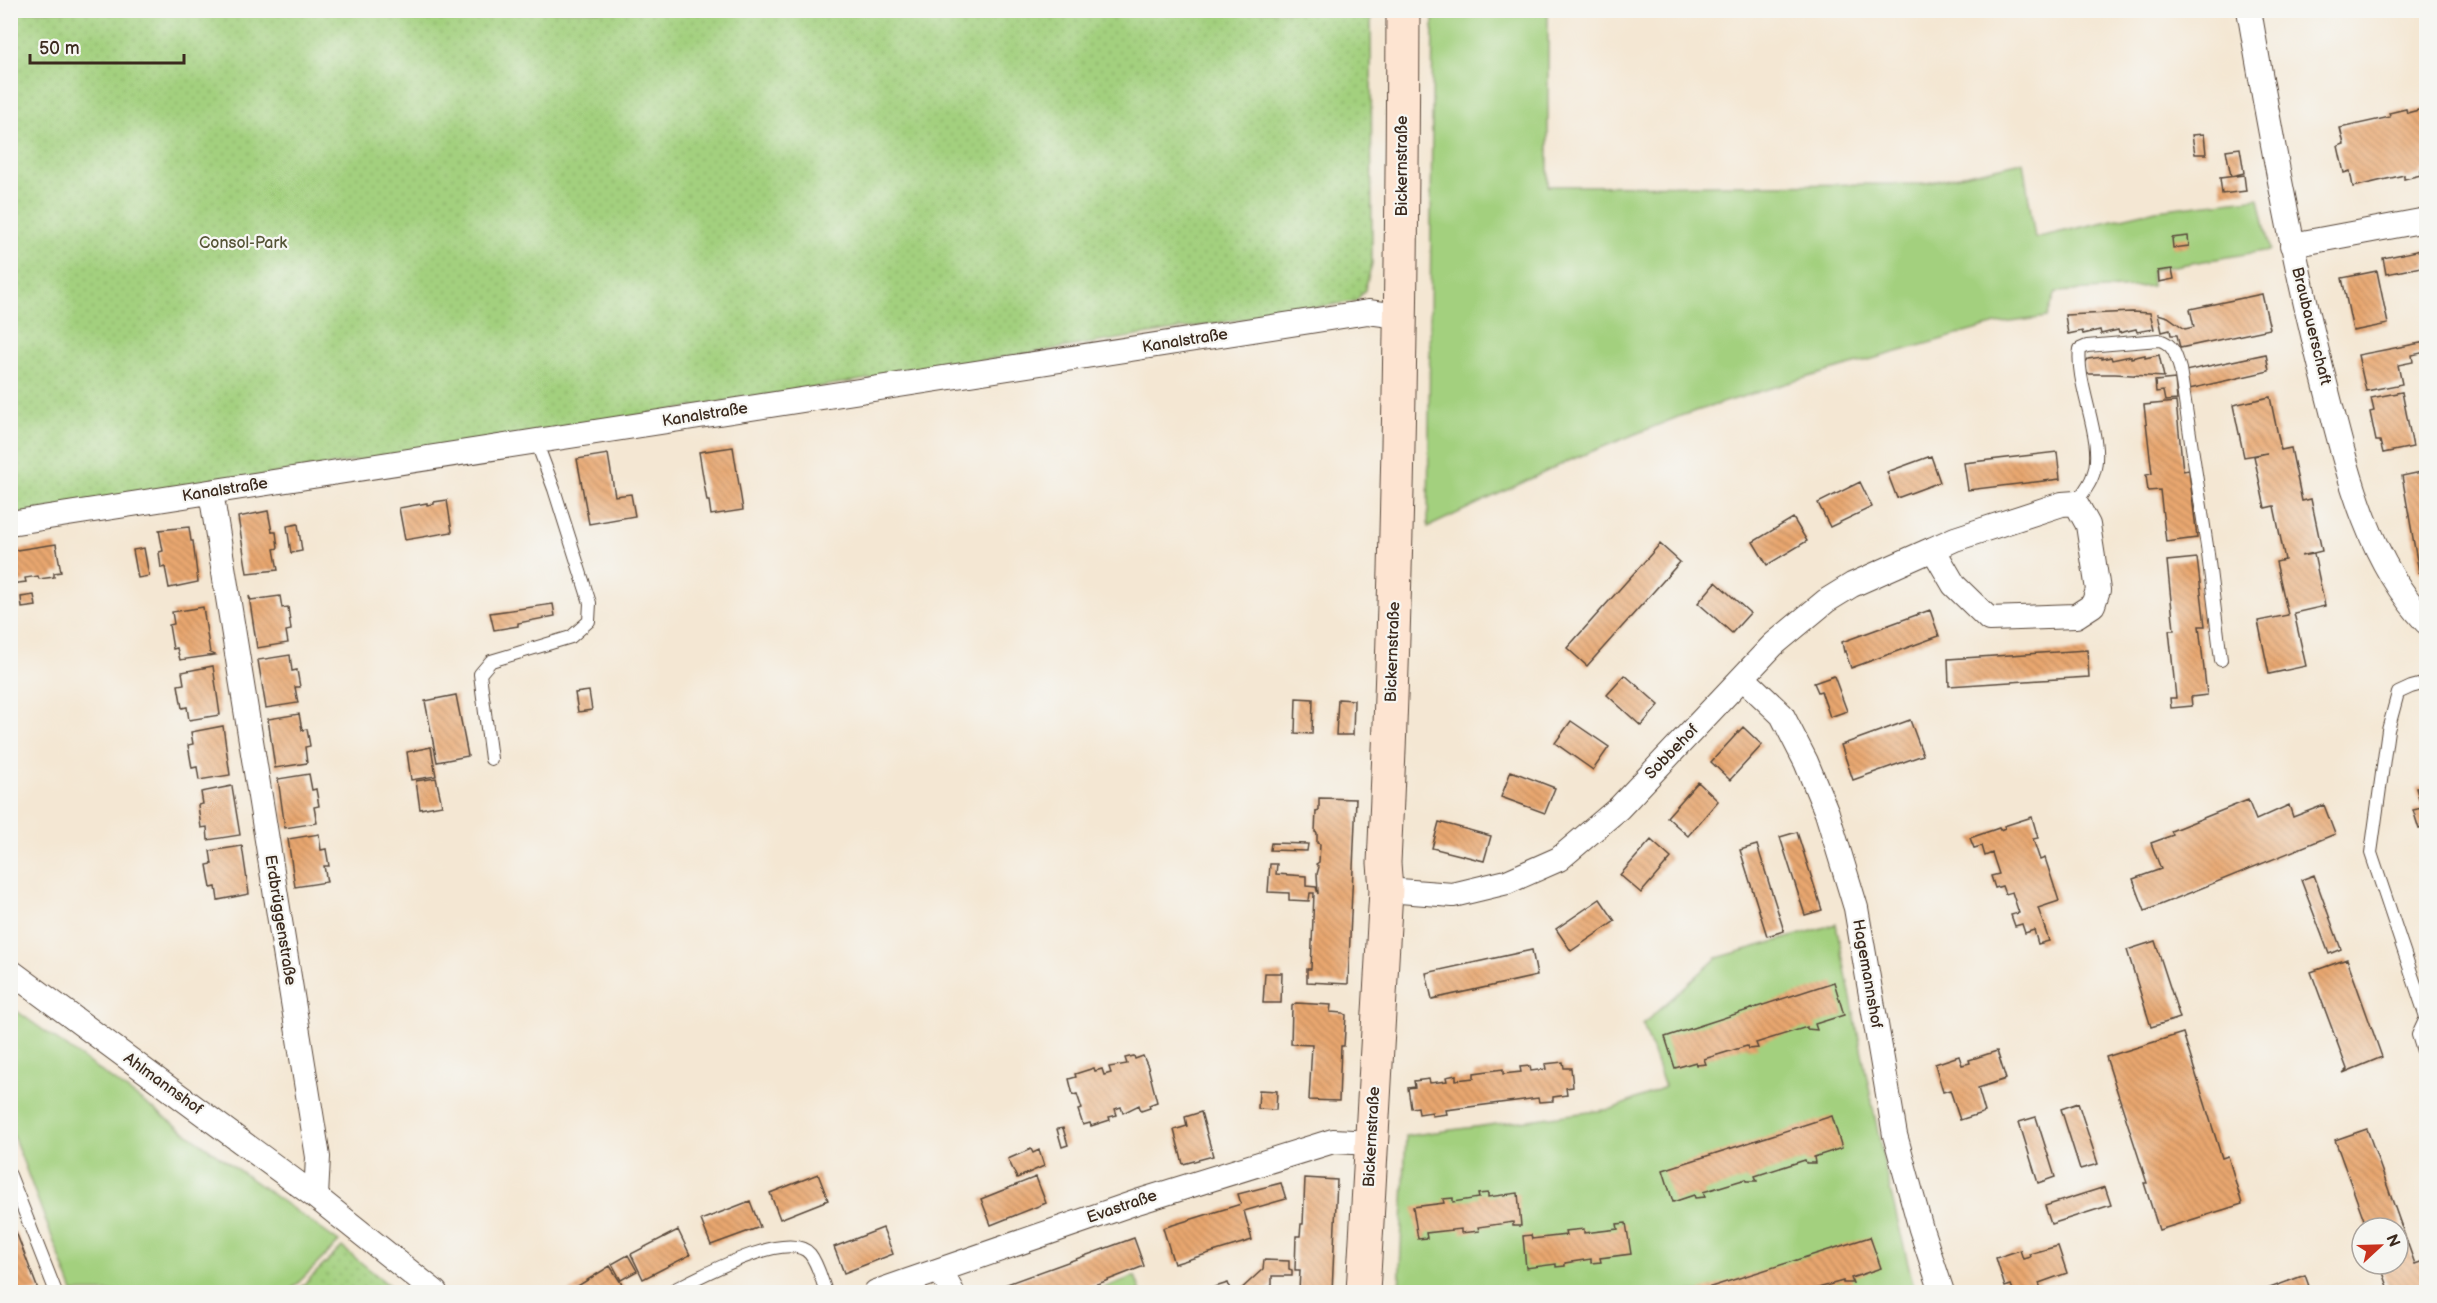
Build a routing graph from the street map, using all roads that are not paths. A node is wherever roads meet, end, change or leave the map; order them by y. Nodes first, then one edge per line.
1 (1403, 10) edge
2 (2249, 10) edge
3 (2427, 220) edge
4 (2292, 246) junction
5 (1399, 315) junction
6 (536, 441) junction
7 (211, 492) junction
8 (2076, 503) junction
9 (10, 523) edge
10 (1933, 549) junction
11 (2427, 622) edge
12 (2221, 660) dead end
13 (1743, 678) junction
14 (2427, 683) edge
15 (491, 759) dead end
16 (1386, 890) junction
17 (10, 971) edge
18 (2427, 1017) edge
19 (2427, 1061) edge
20 (1372, 1143) junction
21 (10, 1175) edge
22 (316, 1197) junction
23 (940, 1270) junction
24 (56, 1293) edge
25 (435, 1293) edge
26 (669, 1293) edge
27 (826, 1293) edge
28 (876, 1293) edge
29 (952, 1293) edge
30 (1363, 1293) edge
31 (1942, 1293) edge

1 - 5 street, Bickernstraße
2 - 4 street, Braubauerschaft
3 - 4 street
4 - 11 street, Braubauerschaft
5 - 6 street, Kanalstraße
5 - 16 street, Bickernstraße
6 - 7 street, Kanalstraße
6 - 15 lane
7 - 9 street, Kanalstraße
7 - 22 street, Erdbrüggenstraße
8 - 10 street, Sobbehof
8 - 10 street
8 - 12 lane
10 - 13 street, Sobbehof
13 - 16 street, Sobbehof
13 - 31 street, Hagemannshof
14 - 18 lane
16 - 20 street, Bickernstraße
17 - 22 street, Ahlmannshof
18 - 19 lane
20 - 23 street, Evastraße
20 - 30 street, Bickernstraße
21 - 24 lane
22 - 25 street
23 - 28 street, Evastraße
23 - 29 street
26 - 27 lane

